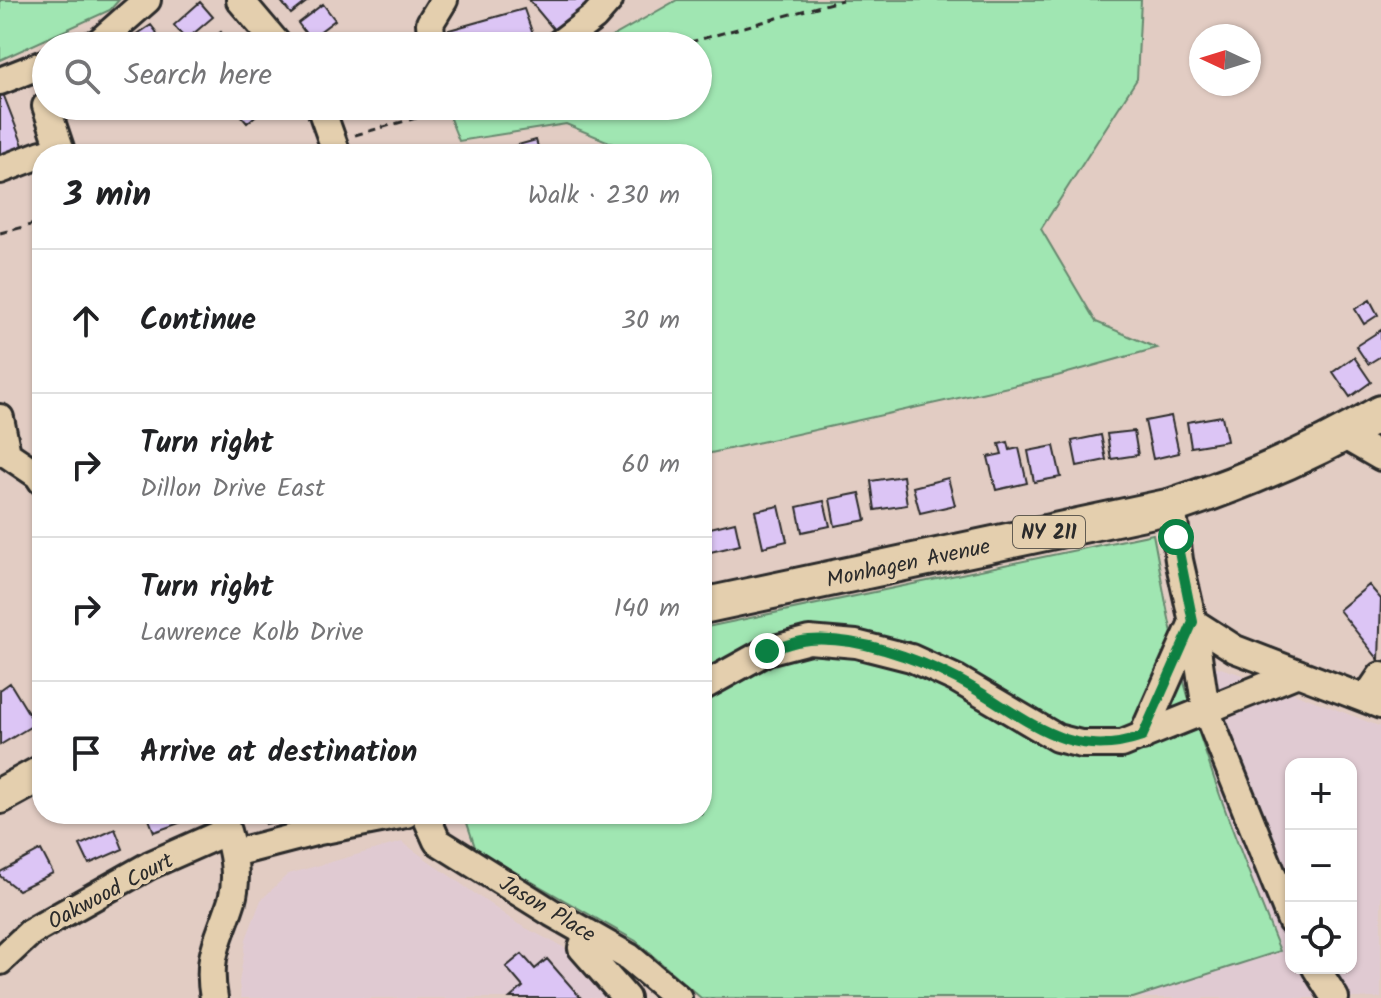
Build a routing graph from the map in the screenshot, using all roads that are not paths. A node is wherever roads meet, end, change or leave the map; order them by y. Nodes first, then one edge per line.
1 (147, 0) edge
2 (240, 0) edge
3 (444, 0) edge
4 (609, 0) edge
5 (111, 32) edge
6 (267, 32) edge
7 (431, 32) edge
8 (574, 32) edge
9 (32, 68) edge
10 (0, 81) edge
11 (51, 120) edge
12 (325, 120) edge
13 (59, 144) edge
14 (334, 144) edge
15 (32, 158) edge
16 (0, 170) edge
17 (1381, 413) edge
18 (0, 418) edge
19 (1343, 435) junction
20 (1381, 457) edge
21 (3, 461) edge
22 (32, 473) edge
23 (1172, 506) junction
24 (712, 604) edge
25 (1193, 622) junction
26 (1298, 673) junction
27 (1381, 676) edge
28 (712, 681) edge
29 (1374, 702) edge
30 (1206, 710) junction
31 (1142, 737) junction
32 (32, 778) edge
33 (0, 796) edge
34 (355, 824) edge
35 (429, 824) edge
36 (227, 833) edge
37 (1285, 906) edge
38 (588, 933) junction
39 (0, 961) edge
40 (1320, 974) edge
41 (214, 998) edge
42 (626, 998) edge
43 (678, 998) edge
44 (1335, 998) edge

1 - 5 street
2 - 6 street
3 - 7 street
4 - 8 street
9 - 10 street
11 - 13 street
12 - 14 street
15 - 16 street
17 - 19 main road, Monhagen Avenue / NY 211
18 - 21 street
19 - 20 street
19 - 23 main road, Monhagen Avenue / NY 211
21 - 22 street
23 - 24 main road, Monhagen Avenue / NY 211
23 - 25 street
25 - 26 street
25 - 30 street
25 - 31 street
26 - 29 street
26 - 30 street
27 - 29 street
28 - 31 street
30 - 31 street
30 - 37 street
32 - 33 main road
34 - 36 street, Oakwood Court
35 - 38 street, Jason Place
36 - 39 street, Oakwood Court
36 - 41 street
38 - 42 street
38 - 43 street, Jason Place
40 - 44 street

